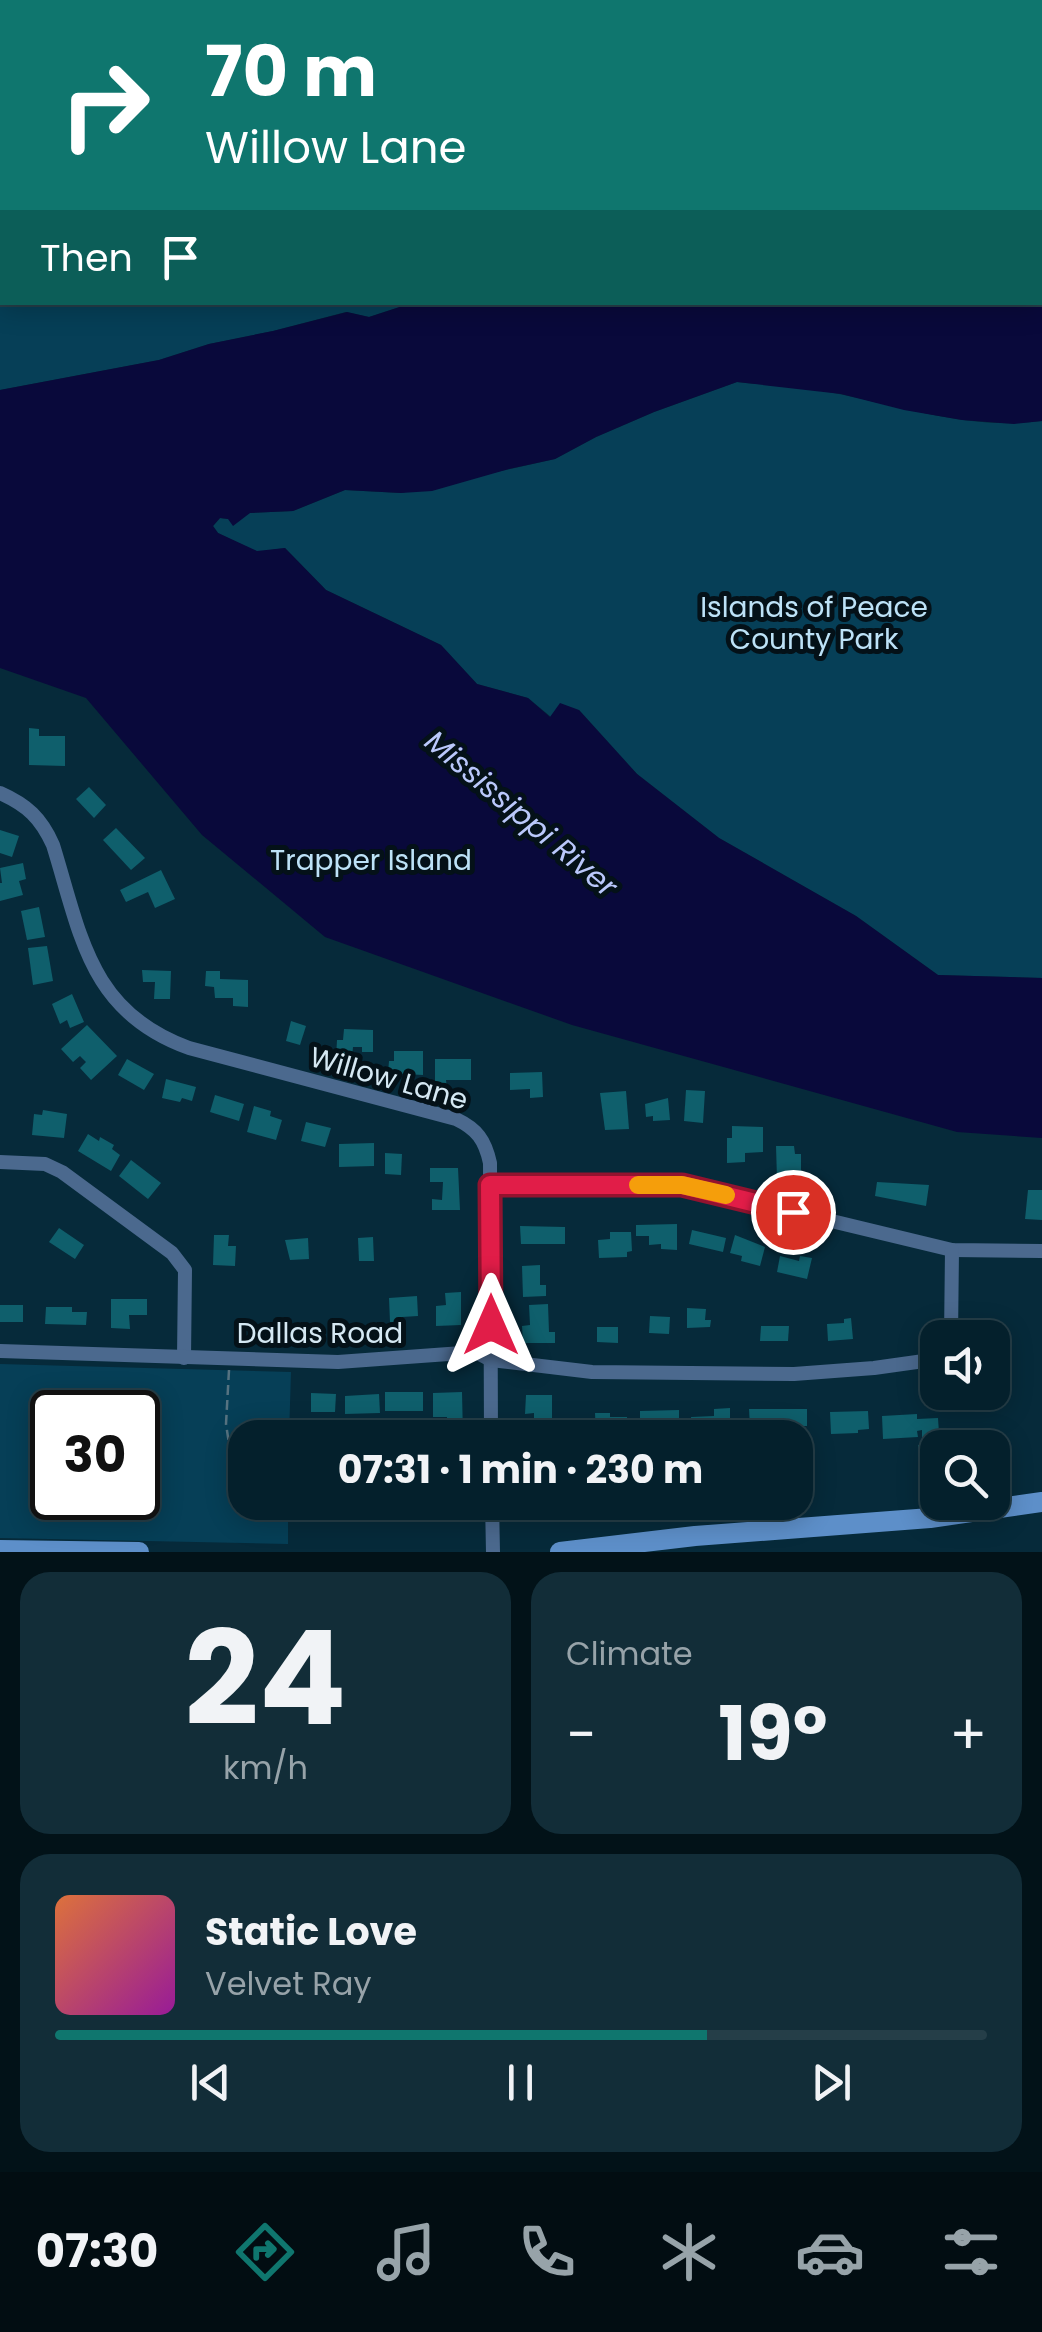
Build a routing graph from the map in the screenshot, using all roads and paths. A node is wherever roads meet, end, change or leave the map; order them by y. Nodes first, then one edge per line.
1 (0, 794) edge
2 (0, 1162) edge
3 (490, 1185) junction
4 (952, 1250) junction
5 (1042, 1251) edge
6 (951, 1320) edge
7 (0, 1350) edge
8 (184, 1358) junction
9 (230, 1359) junction
10 (492, 1360) junction
11 (920, 1362) edge
12 (492, 1420) edge
13 (228, 1437) edge
14 (1042, 1502) edge
15 (493, 1520) edge
16 (0, 1550) edge
17 (139, 1552) edge
18 (494, 1552) edge
19 (560, 1552) edge

1 - 3 street, Willow Lane
2 - 8 street
3 - 4 street
3 - 10 street, Willow Lane
4 - 5 street
4 - 6 street
7 - 8 street, Dallas Road
8 - 9 street, Dallas Road
9 - 10 street, Dallas Road
9 - 13 path
10 - 11 street, Dallas Road
10 - 12 street, Willow Lane
14 - 19 street
15 - 18 street
16 - 17 street

